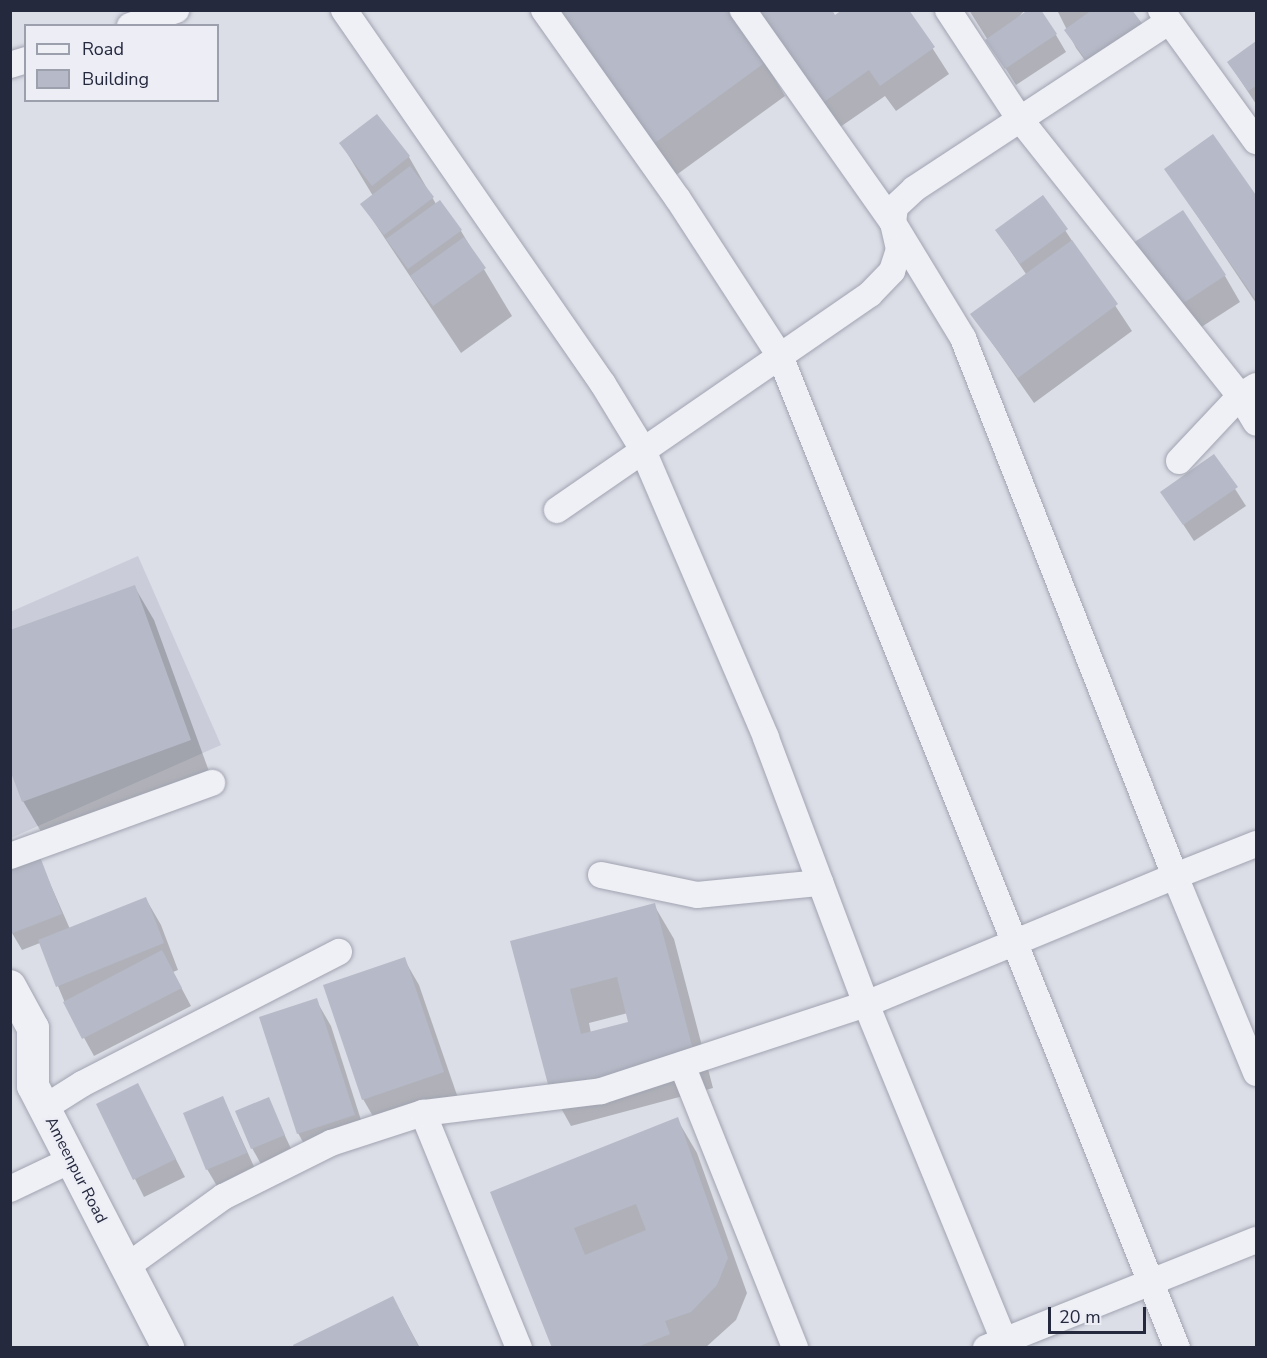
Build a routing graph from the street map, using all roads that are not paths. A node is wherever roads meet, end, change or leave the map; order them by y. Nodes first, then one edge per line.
1 (176, 10) edge
2 (344, 10) edge
3 (544, 10) edge
4 (743, 10) edge
5 (948, 10) edge
6 (1165, 16) edge
7 (136, 24) edge
8 (1019, 118) junction
9 (1257, 141) edge
10 (893, 222) junction
11 (780, 356) junction
12 (1248, 391) edge
13 (1257, 423) edge
14 (642, 448) junction
15 (1179, 461) dead end
16 (557, 510) dead end
17 (212, 783) dead end
18 (1257, 844) edge
19 (10, 856) edge
20 (601, 875) dead end
21 (1175, 876) junction
22 (820, 883) junction
23 (1015, 941) junction
24 (339, 952) dead end
25 (10, 986) edge
26 (866, 1004) junction
27 (682, 1065) junction
28 (1257, 1073) edge
29 (29, 1088) edge
30 (423, 1113) junction
31 (71, 1160) junction
32 (10, 1190) edge
33 (1257, 1240) edge
34 (126, 1267) junction
35 (1152, 1284) junction
36 (999, 1345) edge
37 (168, 1347) edge
38 (519, 1347) edge
39 (795, 1347) edge
40 (1177, 1347) edge

1 - 7 street
2 - 14 street
3 - 11 street
4 - 10 street
5 - 8 street
6 - 8 street
6 - 9 street
8 - 10 street
8 - 12 street
10 - 11 street
10 - 21 street
11 - 14 street
11 - 23 street
12 - 13 street
12 - 15 street
14 - 16 street
14 - 22 street
17 - 19 street
18 - 21 street
20 - 22 street
21 - 23 street
21 - 28 street
22 - 26 street
23 - 26 street
23 - 35 street
24 - 29 street
25 - 29 street, Ameenpur Road
26 - 27 street
26 - 36 street
27 - 30 street
27 - 39 street
29 - 31 street, Ameenpur Road
30 - 34 street
30 - 38 street
31 - 32 street
31 - 34 street, Ameenpur Road
33 - 35 street
34 - 37 street, Ameenpur Road
35 - 36 street
35 - 40 street

